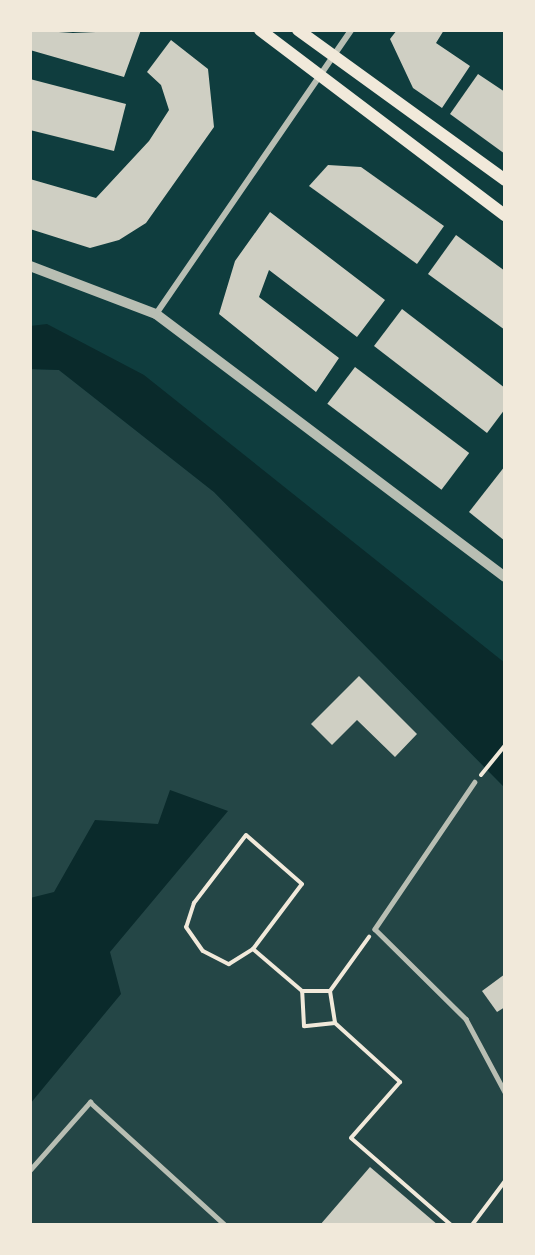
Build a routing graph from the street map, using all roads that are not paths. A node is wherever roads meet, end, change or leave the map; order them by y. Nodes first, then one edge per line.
1 (260, 30) edge
2 (298, 30) edge
3 (351, 30) edge
4 (335, 57) junction
5 (321, 76) junction
6 (505, 180) edge
7 (505, 215) edge
8 (30, 266) edge
9 (156, 314) junction
10 (505, 577) edge
11 (475, 782) road end
12 (505, 1092) edge
13 (30, 1170) edge
14 (225, 1225) edge

1 - 5 main road
2 - 4 main road
3 - 4 street
4 - 5 street
4 - 6 main road
5 - 7 main road
5 - 9 street
8 - 9 street
9 - 10 street
11 - 12 lane
13 - 14 lane

